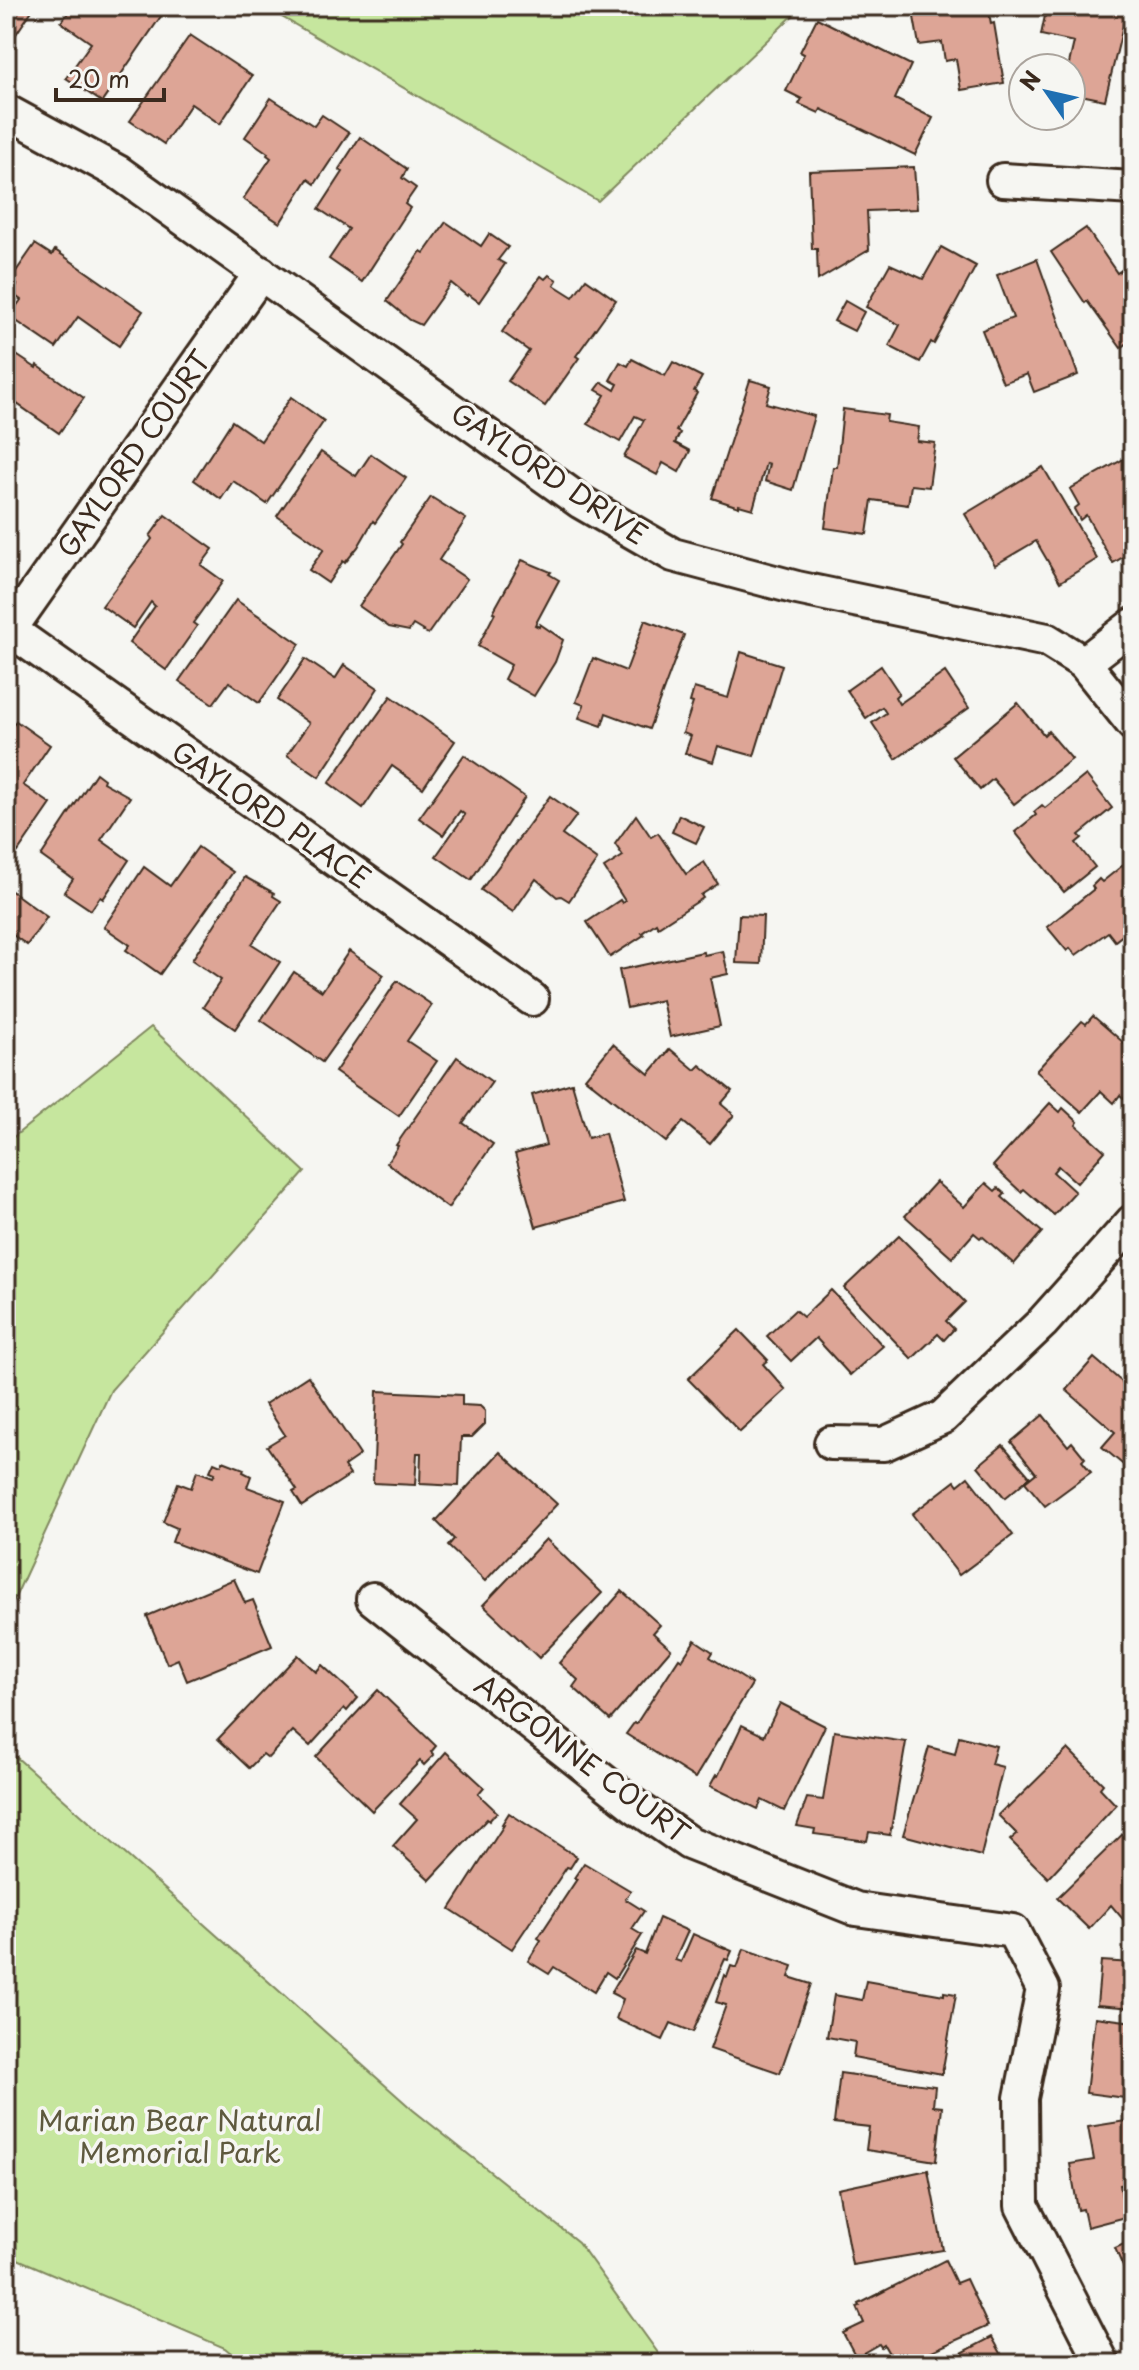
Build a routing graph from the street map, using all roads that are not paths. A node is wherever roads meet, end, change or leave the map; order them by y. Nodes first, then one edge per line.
1 (6, 111) edge
2 (1003, 180) dead end
3 (1133, 188) edge
4 (261, 273) junction
5 (1133, 625) edge
6 (8, 633) edge
7 (1084, 663) junction
8 (1133, 724) edge
9 (532, 999) dead end
10 (1133, 1221) edge
11 (831, 1443) dead end
12 (373, 1599) dead end
13 (1103, 2364) edge

1 - 4 street, GAYLORD DRIVE
2 - 3 street
4 - 6 street, GAYLORD COURT
4 - 7 street, GAYLORD DRIVE
5 - 7 street
6 - 9 street, GAYLORD PLACE
7 - 8 street, GAYLORD DRIVE
10 - 11 street
12 - 13 street, ARGONNE COURT

